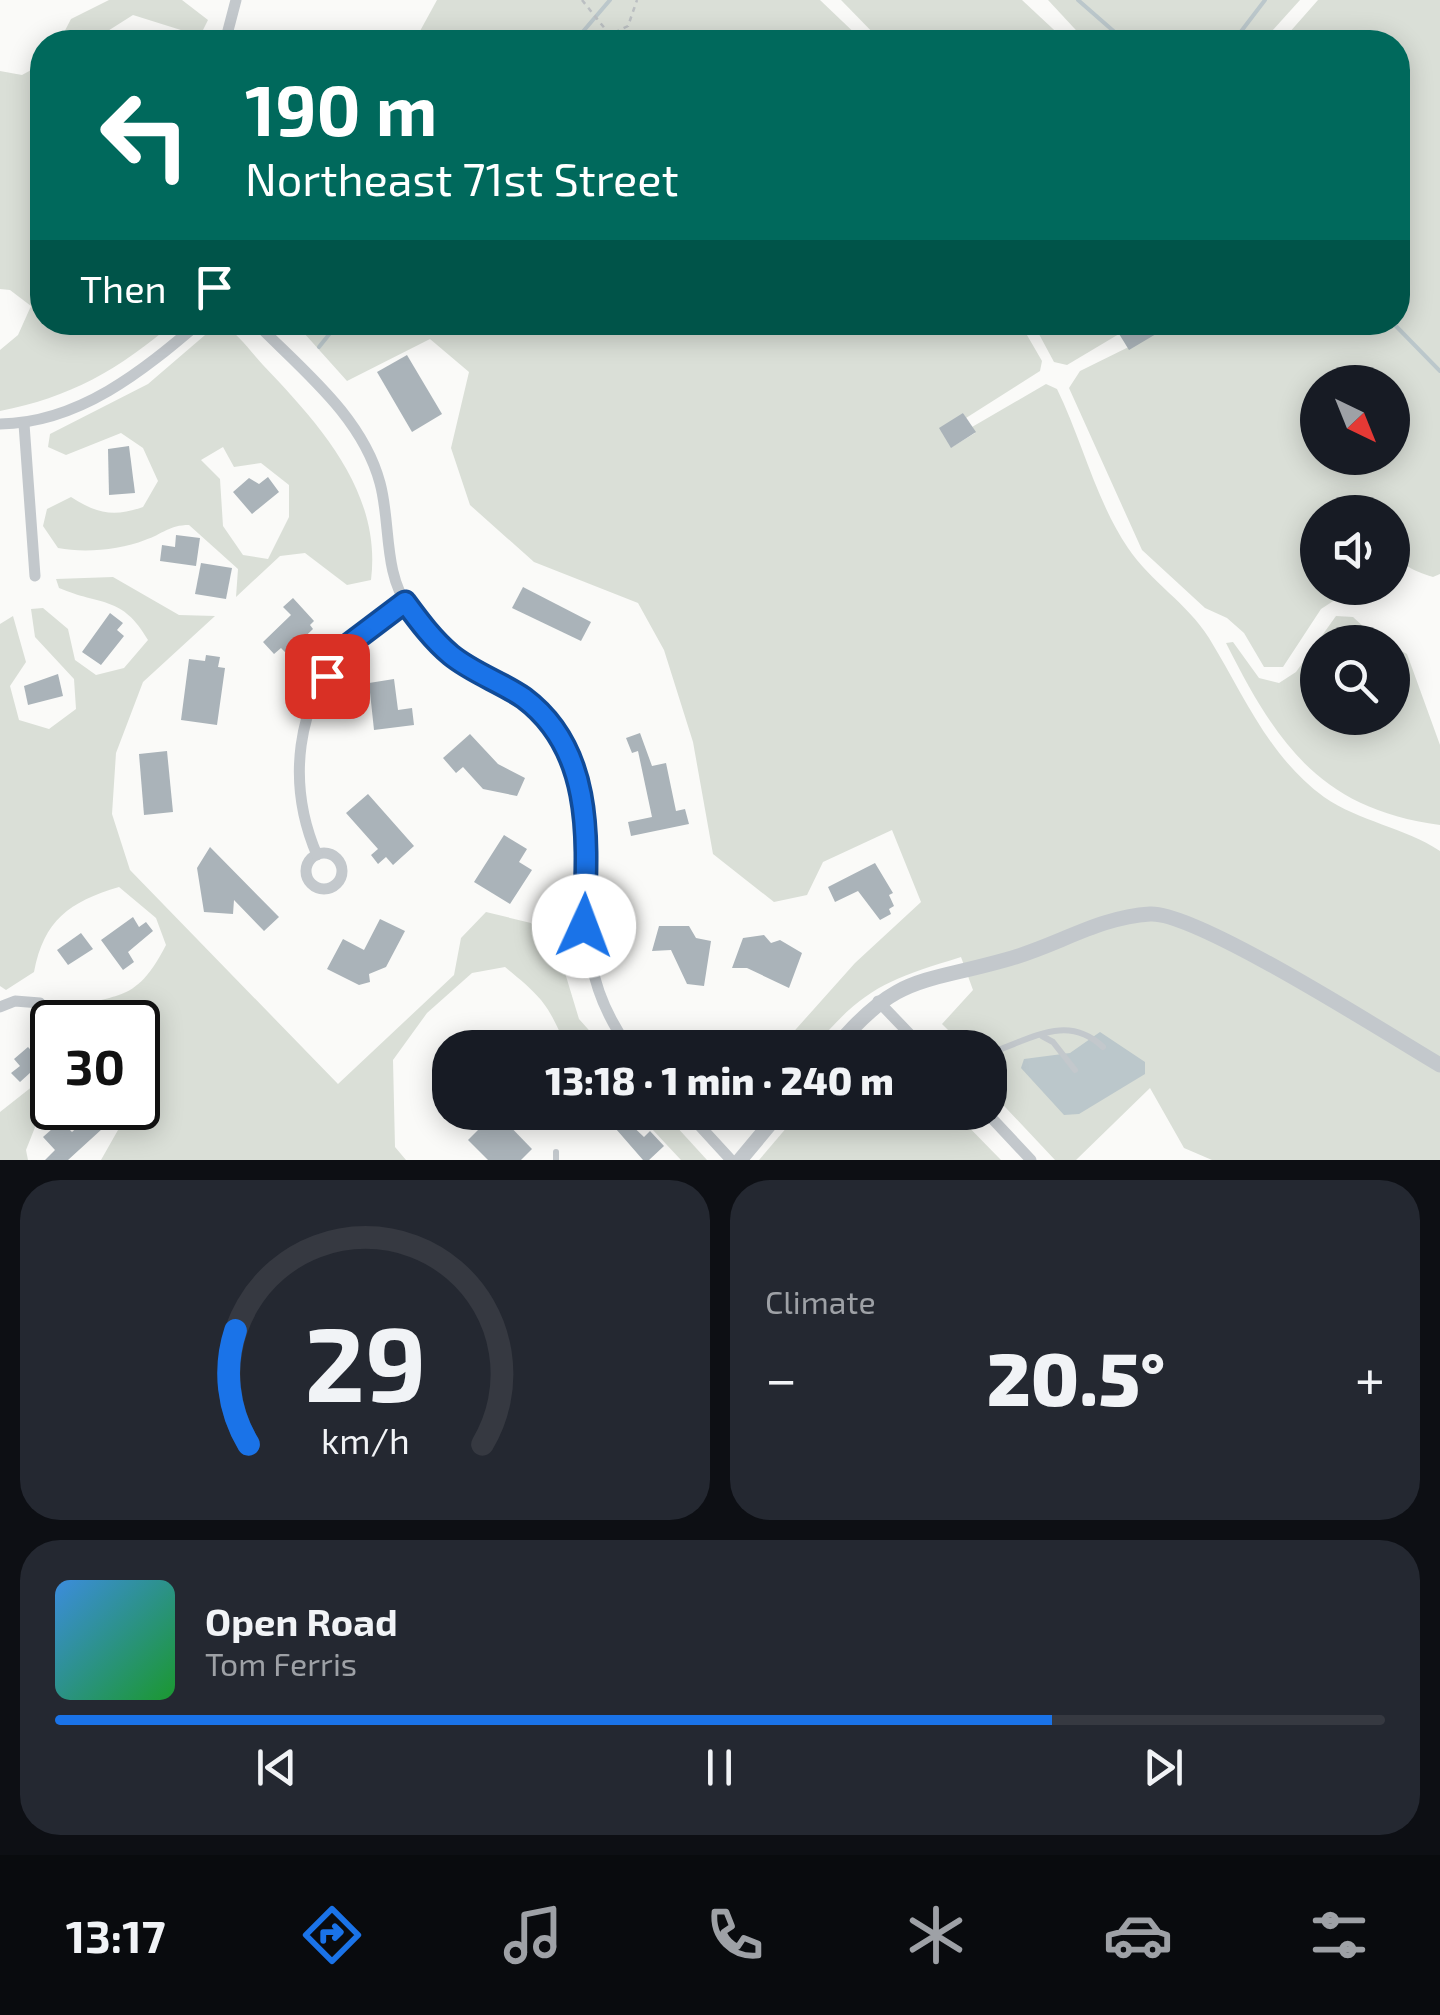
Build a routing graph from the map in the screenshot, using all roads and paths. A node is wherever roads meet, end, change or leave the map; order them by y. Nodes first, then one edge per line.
1 (236, 0) edge
2 (582, 0) edge
3 (637, 0) edge
4 (228, 30) edge
5 (605, 30) edge
6 (621, 30) edge
7 (183, 335) edge
8 (268, 335) edge
9 (0, 424) edge
10 (24, 424) junction
11 (35, 576) dead end
12 (405, 602) junction
13 (317, 855) dead end
14 (30, 1001) edge
15 (878, 1001) junction
16 (0, 1007) edge
17 (619, 1030) edge
18 (851, 1030) edge
19 (906, 1030) edge
20 (1041, 1036) junction
21 (1104, 1047) dead end
22 (1007, 1048) edge
23 (1440, 1065) edge
24 (1075, 1070) dead end
25 (703, 1130) edge
26 (765, 1130) edge
27 (1003, 1130) edge
28 (730, 1160) edge
29 (740, 1160) edge
30 (1031, 1160) edge

1 - 4 street
2 - 5 path
3 - 6 path
7 - 10 street
8 - 12 street
9 - 10 street
10 - 11 street
12 - 13 street
12 - 17 street
14 - 16 street
15 - 18 street
15 - 19 street
15 - 23 street
20 - 21 lane
20 - 22 lane
20 - 24 lane
25 - 28 street
26 - 29 street
27 - 30 street

